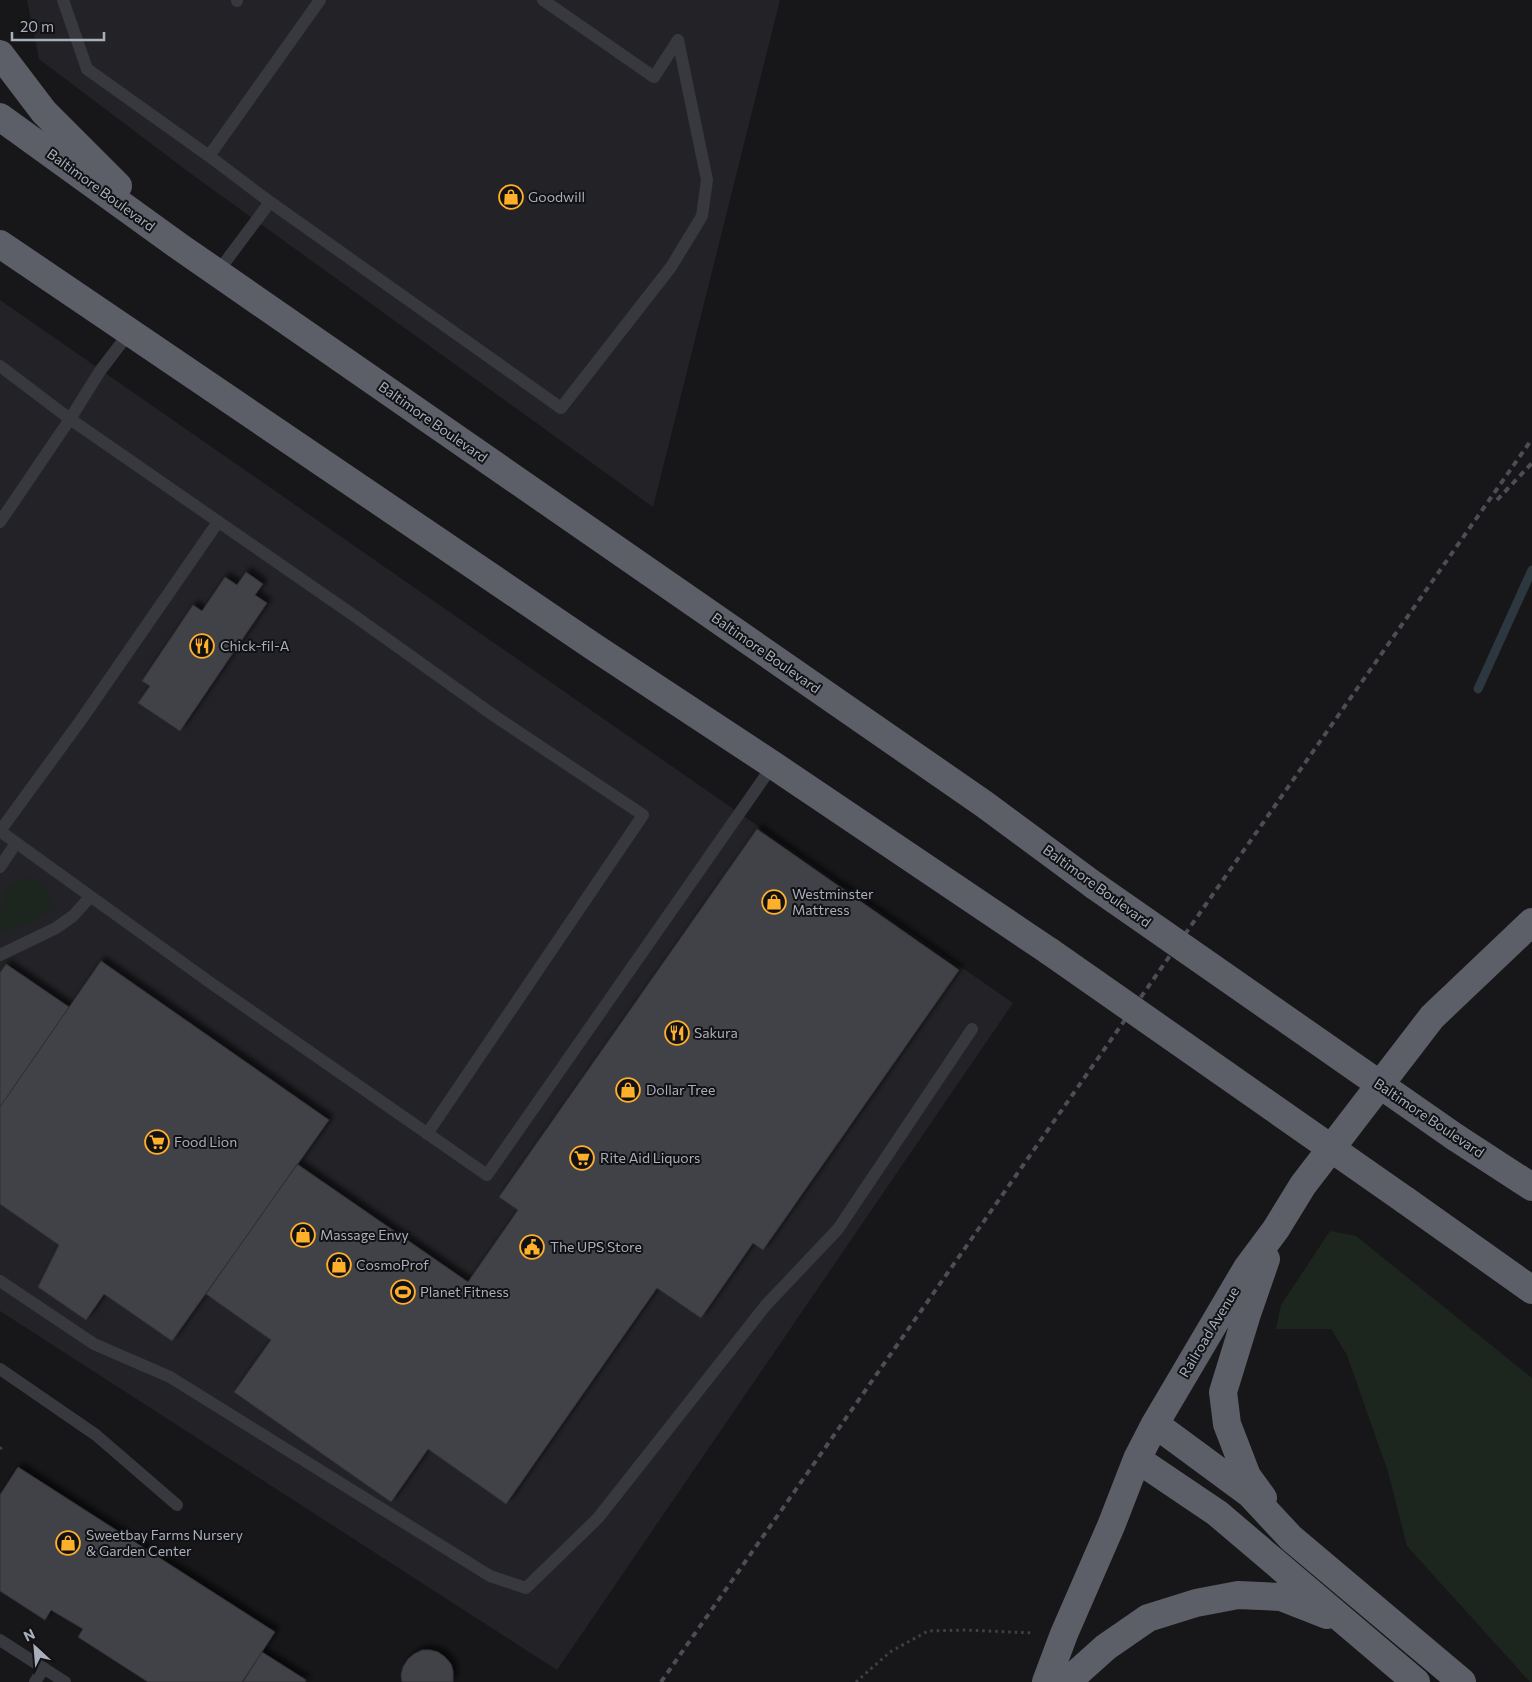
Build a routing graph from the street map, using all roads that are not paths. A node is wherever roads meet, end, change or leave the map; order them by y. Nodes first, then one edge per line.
1 (63, 0) edge
2 (320, 0) edge
3 (543, 0) edge
4 (0, 54) edge
5 (0, 117) edge
6 (210, 156) junction
7 (270, 202) junction
8 (0, 244) edge
9 (180, 247) junction
10 (217, 272) junction
11 (129, 333) junction
12 (0, 366) edge
13 (70, 419) junction
14 (0, 522) edge
15 (218, 522) junction
16 (773, 765) junction
17 (0, 831) edge
18 (16, 843) junction
19 (0, 866) edge
20 (90, 897) junction
21 (1532, 922) edge
22 (0, 954) edge
23 (972, 1029) dead end
24 (426, 1134) junction
25 (1532, 1188) edge
26 (1276, 1229) junction
27 (0, 1281) edge
28 (1532, 1290) edge
29 (0, 1369) edge
30 (1155, 1424) junction
31 (1137, 1459) junction
32 (177, 1504) dead end
33 (1291, 1538) junction
34 (1349, 1624) junction
35 (0, 1640) edge
36 (44, 1668) junction
37 (35, 1682) edge
38 (65, 1682) edge
39 (1046, 1682) edge
40 (1067, 1682) edge
41 (1416, 1682) edge
42 (1462, 1682) edge

1 - 6 lane
2 - 6 lane
3 - 7 lane
4 - 9 highway
5 - 9 highway, Baltimore Boulevard
6 - 7 lane
7 - 10 lane
8 - 11 highway
9 - 10 highway, Baltimore Boulevard
10 - 25 highway, Baltimore Boulevard, bridge
11 - 13 lane
11 - 16 highway
12 - 13 lane
13 - 14 lane
13 - 15 lane
15 - 17 lane
15 - 24 lane
16 - 24 lane
16 - 28 highway, bridge
17 - 18 lane
18 - 19 lane
18 - 20 lane
20 - 22 lane
20 - 24 lane
21 - 26 highway, Railroad Avenue
23 - 27 lane
26 - 30 highway, Railroad Avenue
26 - 33 highway
29 - 32 lane
30 - 31 highway, Railroad Avenue
30 - 33 highway
31 - 34 highway
31 - 39 highway, Railroad Avenue
33 - 42 highway
34 - 40 highway
34 - 41 highway
35 - 36 lane
36 - 37 lane
36 - 38 lane

